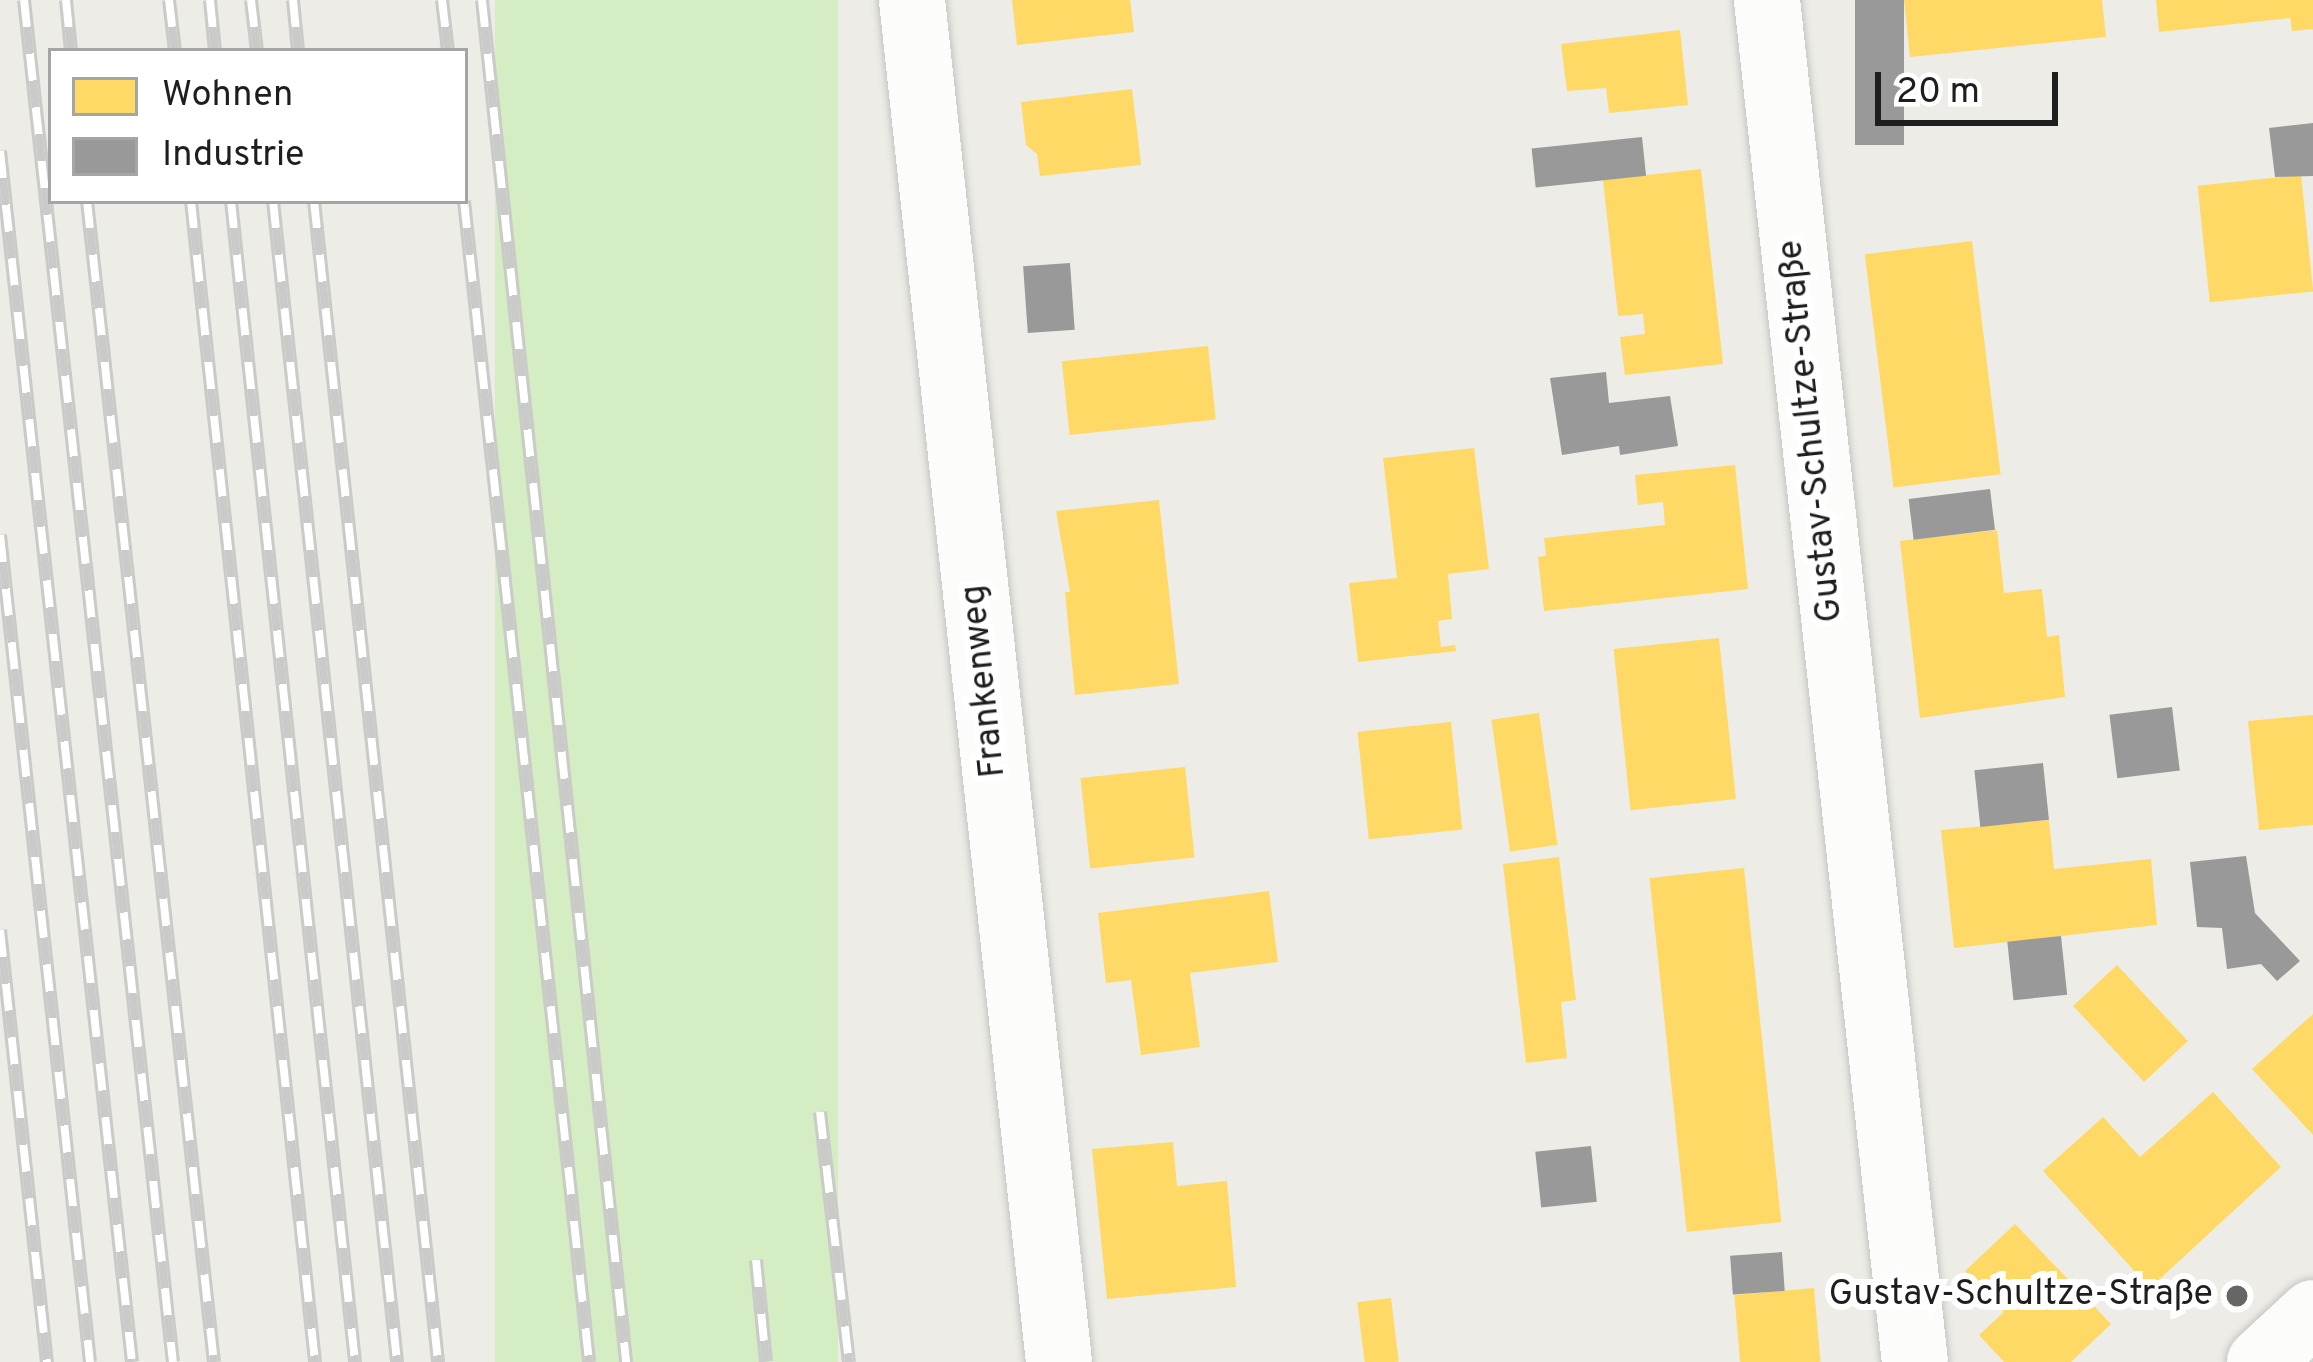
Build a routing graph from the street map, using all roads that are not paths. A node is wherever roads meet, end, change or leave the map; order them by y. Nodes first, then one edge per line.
1 (912, 0) edge
2 (1766, 0) edge
3 (2313, 1313) edge
4 (1059, 1362) edge
5 (1915, 1362) edge
6 (2260, 1362) edge

1 - 4 street, Frankenweg
2 - 5 street, Gustav-Schultze-Straße
3 - 6 street

